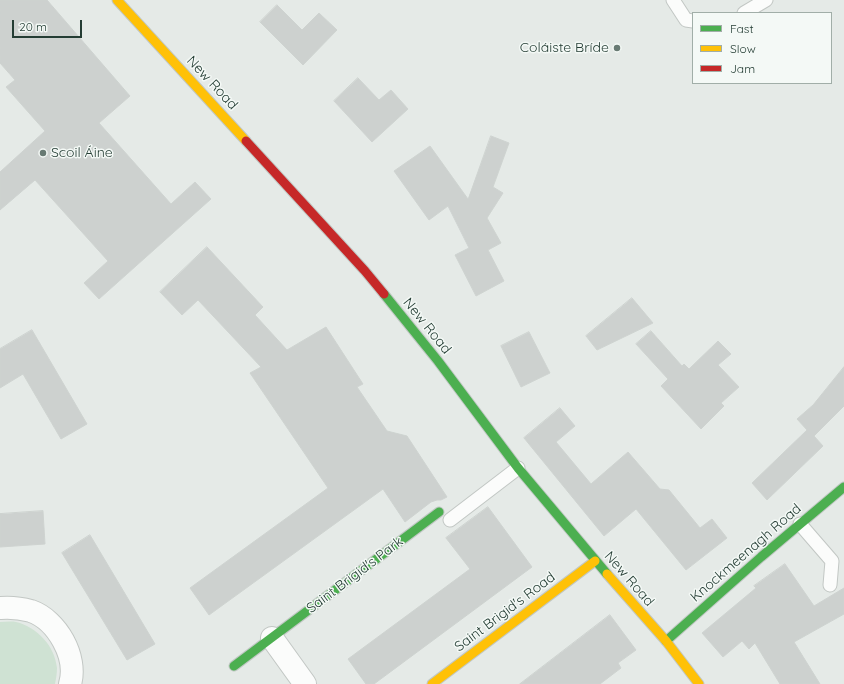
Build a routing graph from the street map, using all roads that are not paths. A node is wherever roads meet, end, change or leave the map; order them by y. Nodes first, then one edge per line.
1 (117, 0) edge
2 (673, 0) edge
3 (766, 0) edge
4 (746, 12) edge
5 (692, 21) edge
6 (518, 468) junction
7 (844, 487) edge
8 (439, 512) dead end
9 (450, 520) dead end
10 (800, 524) junction
11 (595, 561) junction
12 (830, 585) dead end
13 (0, 608) edge
14 (272, 638) junction
15 (666, 641) junction
16 (234, 666) dead end
17 (691, 681) edge
18 (70, 684) edge
19 (305, 684) edge
20 (432, 684) edge

1 - 6 street, New Road
2 - 5 lane
3 - 4 lane
6 - 9 lane
6 - 11 street, New Road
7 - 10 street, Knockmeenagh Road
8 - 14 street, Saint Brigid's Park
10 - 12 lane
10 - 15 street, Knockmeenagh Road
11 - 15 street, New Road
11 - 20 street, Saint Brigid's Road
13 - 18 street
14 - 16 street, Saint Brigid's Park
14 - 19 street
15 - 17 street, New Road

